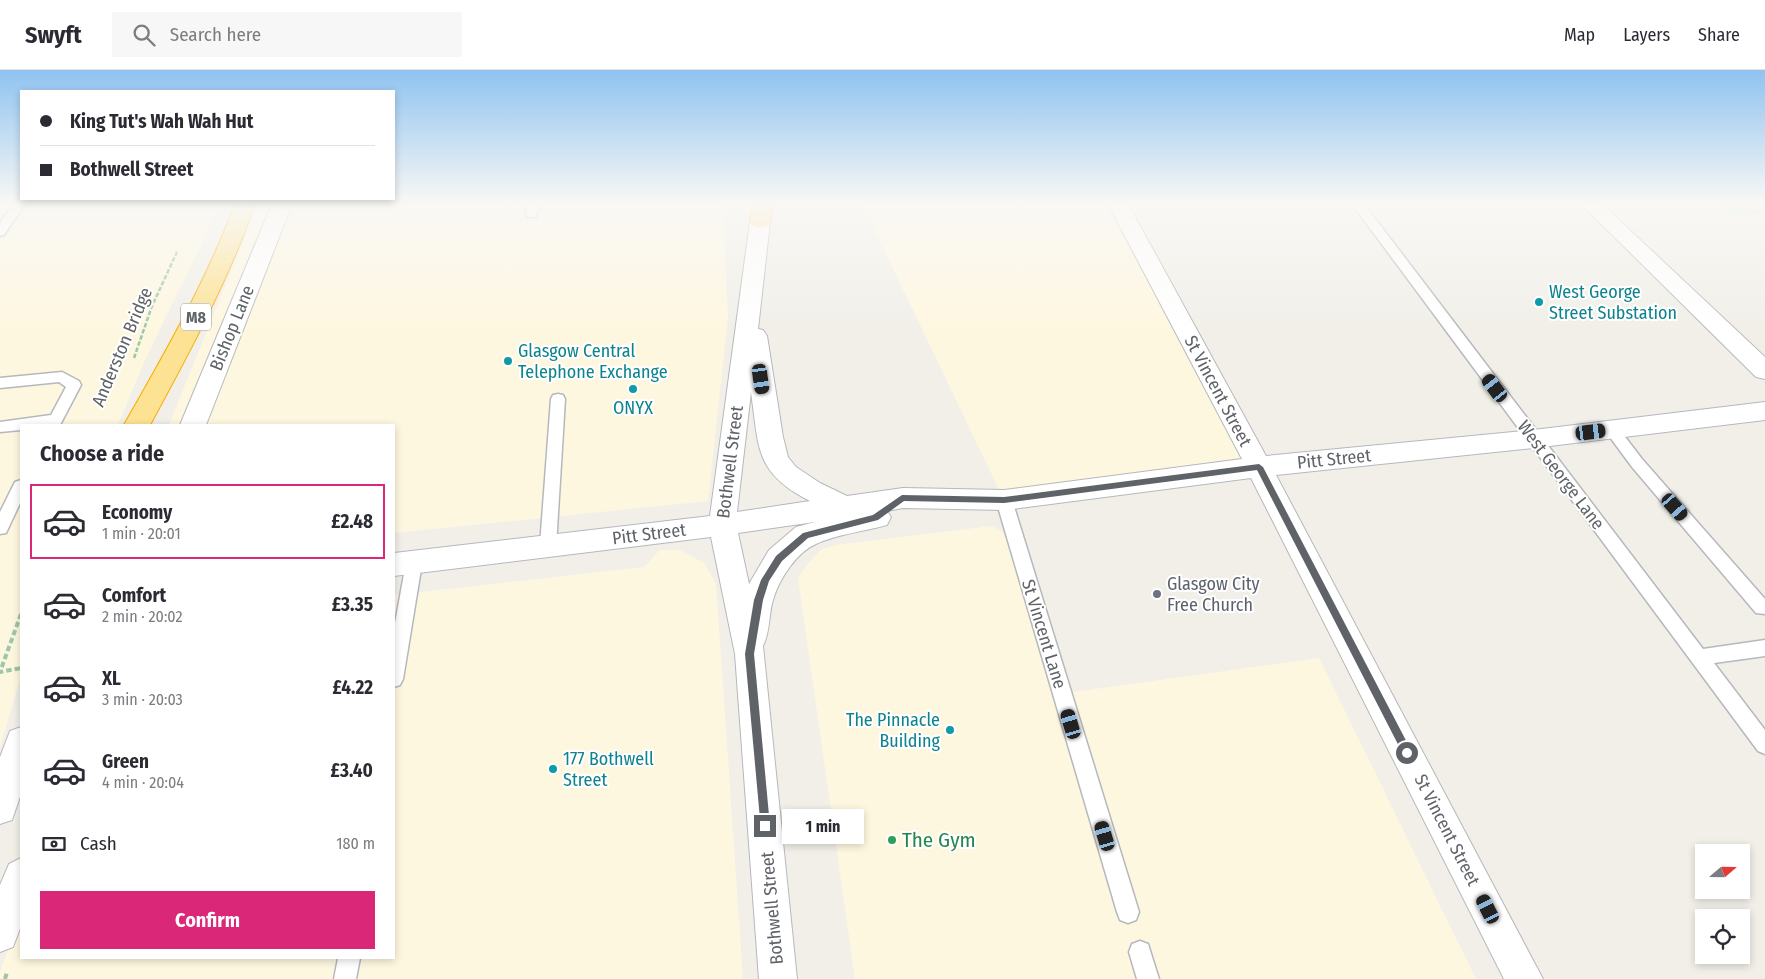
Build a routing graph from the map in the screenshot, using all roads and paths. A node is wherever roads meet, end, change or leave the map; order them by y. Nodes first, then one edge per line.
1 (228, 246) edge
2 (265, 246) edge
3 (757, 246) edge
4 (1141, 246) edge
5 (1390, 246) edge
6 (1635, 246) edge
7 (177, 252) dead end
8 (750, 302) junction
9 (134, 360) dead end
10 (1765, 371) edge
11 (0, 383) edge
12 (558, 399) dead end
13 (1765, 411) edge
14 (54, 422) edge
15 (32, 424) edge
16 (137, 424) edge
17 (193, 424) edge
18 (20, 425) edge
19 (0, 427) edge
20 (1611, 429) junction
21 (1533, 438) junction
22 (1259, 467) junction
23 (20, 488) edge
24 (902, 498) junction
25 (1004, 500) junction
26 (845, 506) junction
27 (722, 525) junction
28 (0, 528) edge
29 (548, 546) junction
30 (404, 564) edge
31 (1762, 608) dead end
32 (20, 617) edge
33 (1765, 648) edge
34 (750, 654) junction
35 (1699, 658) junction
36 (20, 668) edge
37 (395, 668) edge
38 (20, 745) edge
39 (1765, 745) edge
40 (0, 808) edge
41 (20, 879) edge
42 (1128, 912) dead end
43 (0, 934) edge
44 (1140, 952) dead end
45 (349, 959) edge
46 (345, 979) edge
47 (778, 979) edge
48 (1148, 979) edge
49 (1524, 979) edge

1 - 16 highway, M8
2 - 17 street, Bishop Lane
3 - 8 street, Bothwell Street
4 - 22 street, St Vincent Street
5 - 21 lane, West George Lane
6 - 10 street
7 - 9 path, Anderston Bridge
8 - 26 street, Bothwell Street
8 - 27 street, Bothwell Street
11 - 14 lane
12 - 29 lane
13 - 20 street, Pitt Street
14 - 15 lane
18 - 19 lane
20 - 21 street, Pitt Street
20 - 31 lane
21 - 22 street, Pitt Street
21 - 35 lane, West George Lane
22 - 25 street, Pitt Street
22 - 49 street, St Vincent Street
23 - 28 lane
24 - 25 street, Pitt Street
24 - 26 street, Pitt Street
24 - 34 street
25 - 42 lane, St Vincent Lane
26 - 27 street, Pitt Street
27 - 29 street, Pitt Street
27 - 34 street, Bothwell Street
29 - 30 street, Pitt Street
30 - 37 lane
32 - 36 path
33 - 35 lane
34 - 47 street, Bothwell Street
35 - 39 lane, West George Lane
38 - 40 street
41 - 43 street
44 - 48 lane
45 - 46 lane

